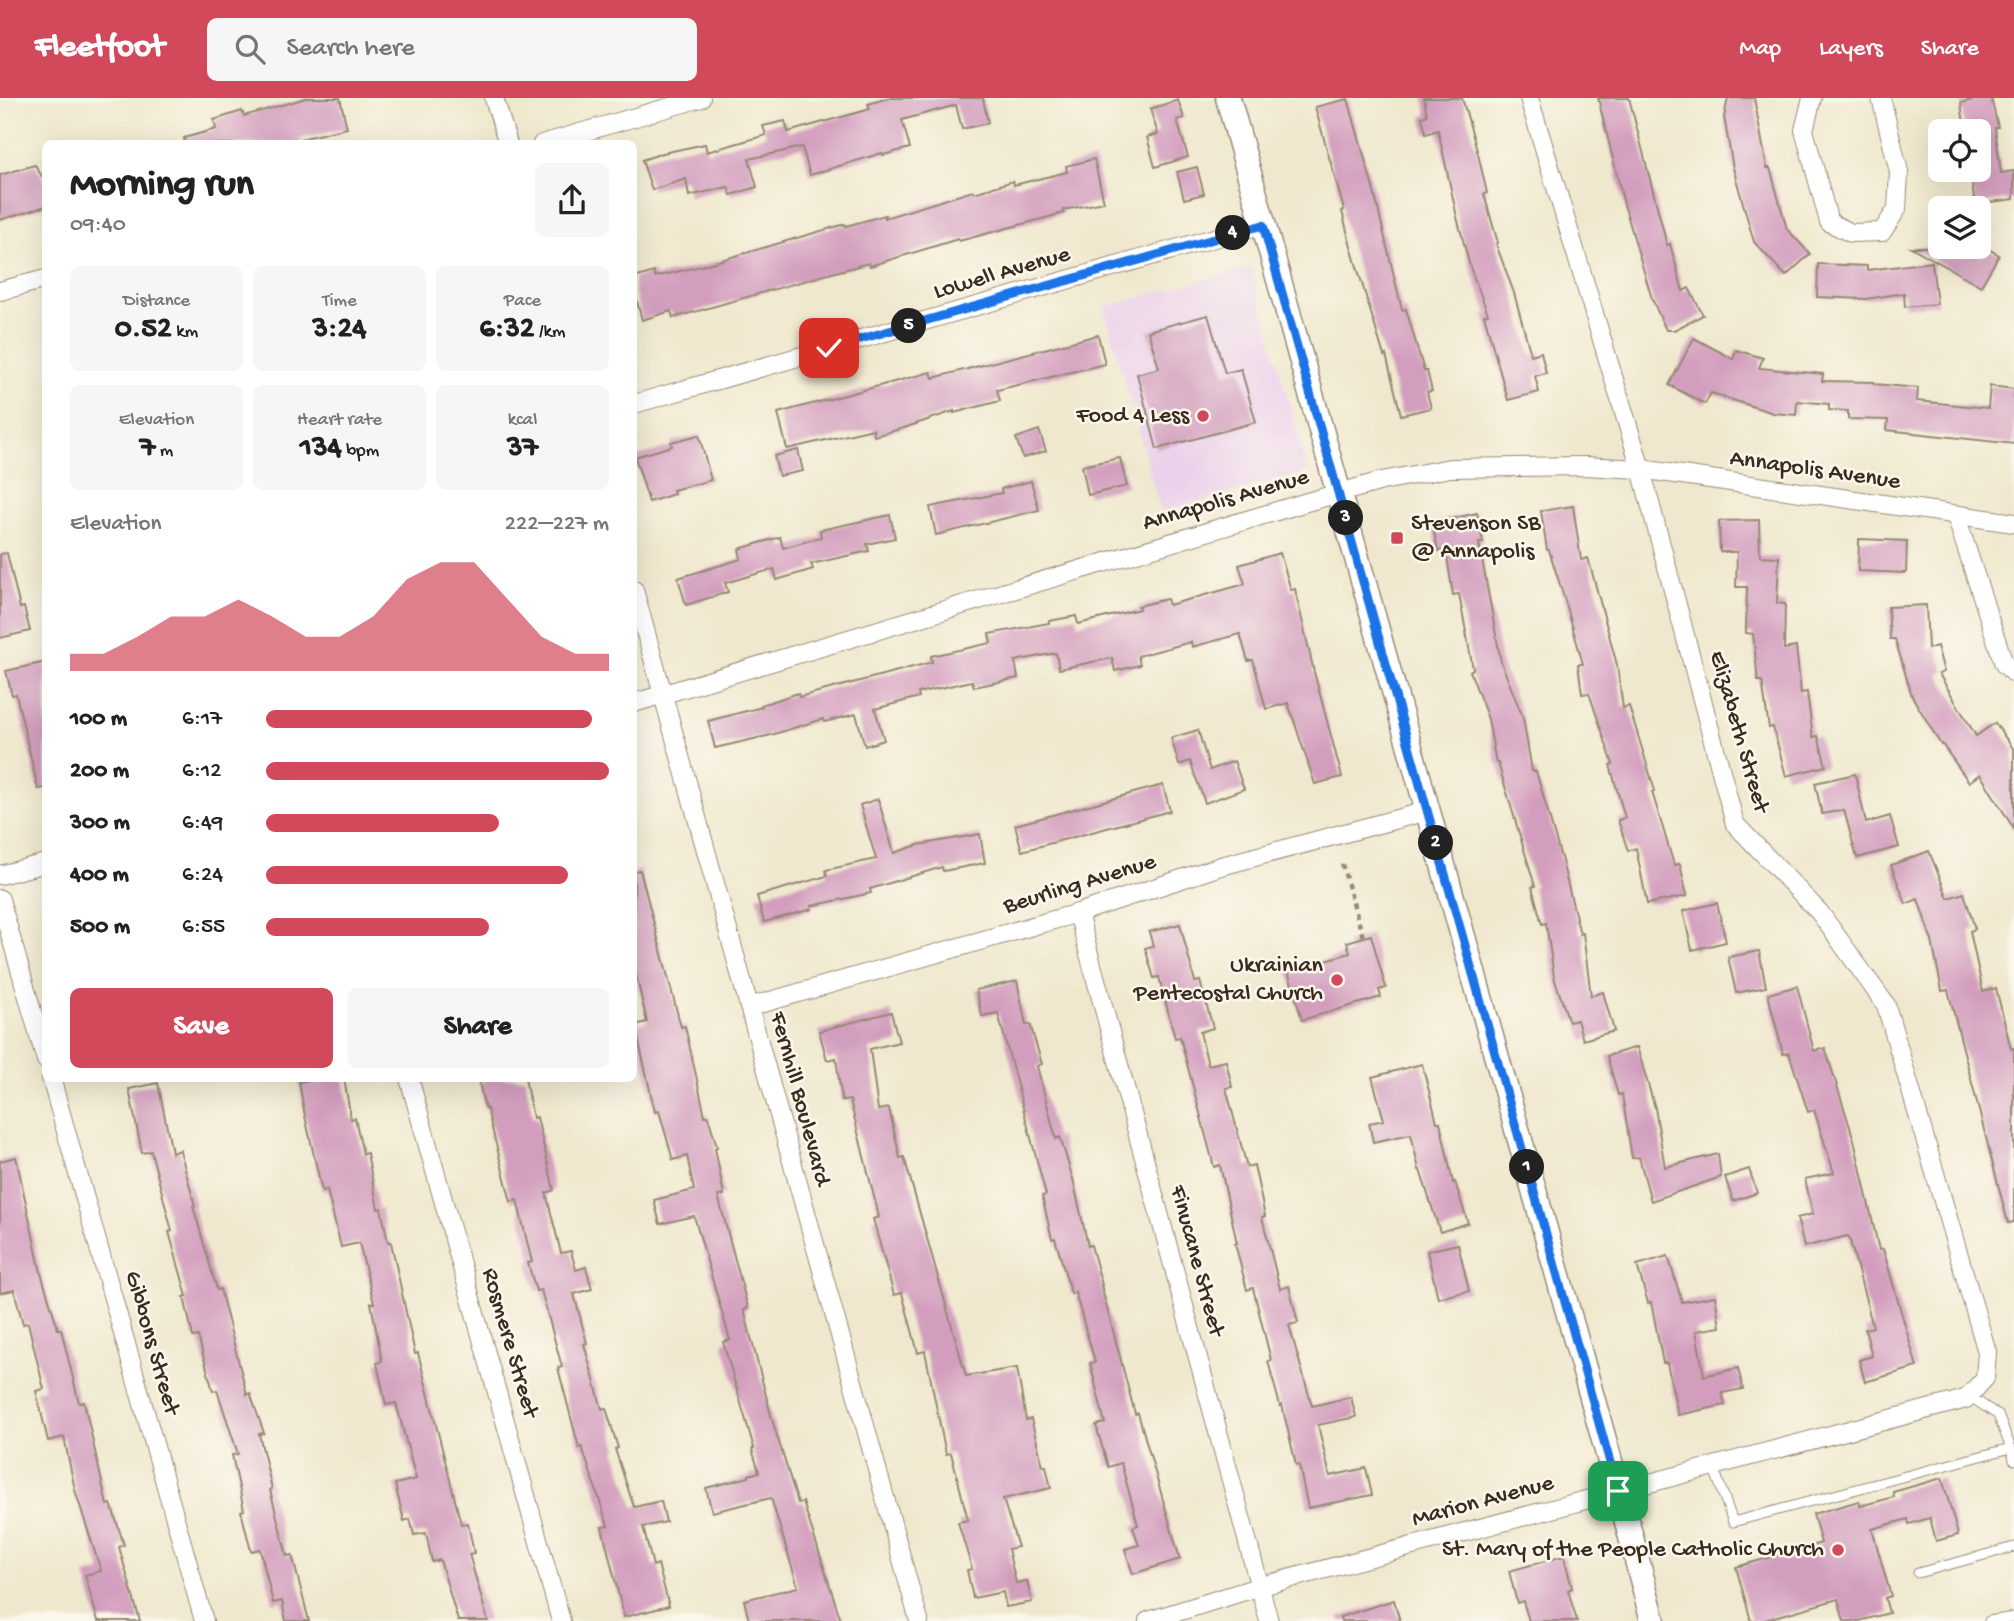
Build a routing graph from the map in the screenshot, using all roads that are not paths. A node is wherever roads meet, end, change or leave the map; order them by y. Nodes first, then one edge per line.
1 (494, 98) edge
2 (701, 98) edge
3 (1228, 98) edge
4 (1529, 98) edge
5 (1812, 98) edge
6 (1881, 98) edge
7 (507, 140) edge
8 (556, 140) edge
9 (1263, 225) junction
10 (42, 280) edge
11 (0, 291) edge
12 (637, 403) edge
13 (1641, 470) junction
14 (1339, 493) junction
15 (1956, 516) junction
16 (2014, 523) edge
17 (637, 601) edge
18 (2014, 673) edge
19 (663, 695) junction
20 (637, 702) edge
21 (1427, 811) junction
22 (42, 864) edge
23 (0, 875) edge
24 (0, 899) edge
25 (1077, 913) junction
26 (749, 1007) junction
27 (42, 1046) edge
28 (52, 1082) edge
29 (410, 1082) edge
30 (1985, 1378) joint
31 (1969, 1396) junction
32 (2011, 1448) junction
33 (2014, 1460) edge
34 (1713, 1466) junction
35 (1618, 1491) junction
36 (2014, 1547) edge
37 (1918, 1573) dead end
38 (1258, 1587) junction
39 (2014, 1617) edge
40 (204, 1621) edge
41 (561, 1621) edge
42 (919, 1621) edge
43 (1148, 1621) edge
44 (1269, 1621) edge
45 (1653, 1621) edge
46 (1989, 1621) edge

1 - 7 street
2 - 8 street
3 - 9 main road
4 - 13 street, Elizabeth Street
5 - 6 street
9 - 12 street, Lowell Avenue
9 - 14 main road
10 - 11 street
13 - 14 street, Annapolis Avenue
13 - 15 street, Annapolis Avenue
13 - 30 street, Elizabeth Street
14 - 19 street, Annapolis Avenue
14 - 21 main road
15 - 16 street, Annapolis Avenue
15 - 18 street
17 - 19 street, Fernhill Boulevard
19 - 20 street, Annapolis Avenue
19 - 26 street, Fernhill Boulevard
21 - 25 street, Beurling Avenue
21 - 35 main road
22 - 23 street
24 - 27 street
25 - 26 street, Beurling Avenue
25 - 38 street, Finucane Street
26 - 42 street, Fernhill Boulevard
28 - 40 street, Gibbons Street
29 - 41 street, Rosmere Street
30 - 31 street, Marion Avenue
31 - 32 lane
31 - 34 street, Marion Avenue
32 - 33 lane
32 - 34 lane
34 - 35 street, Marion Avenue
35 - 38 street, Marion Avenue
35 - 45 main road
36 - 37 lane
38 - 43 street, Marion Avenue
38 - 44 street, Finucane Street
39 - 46 lane

